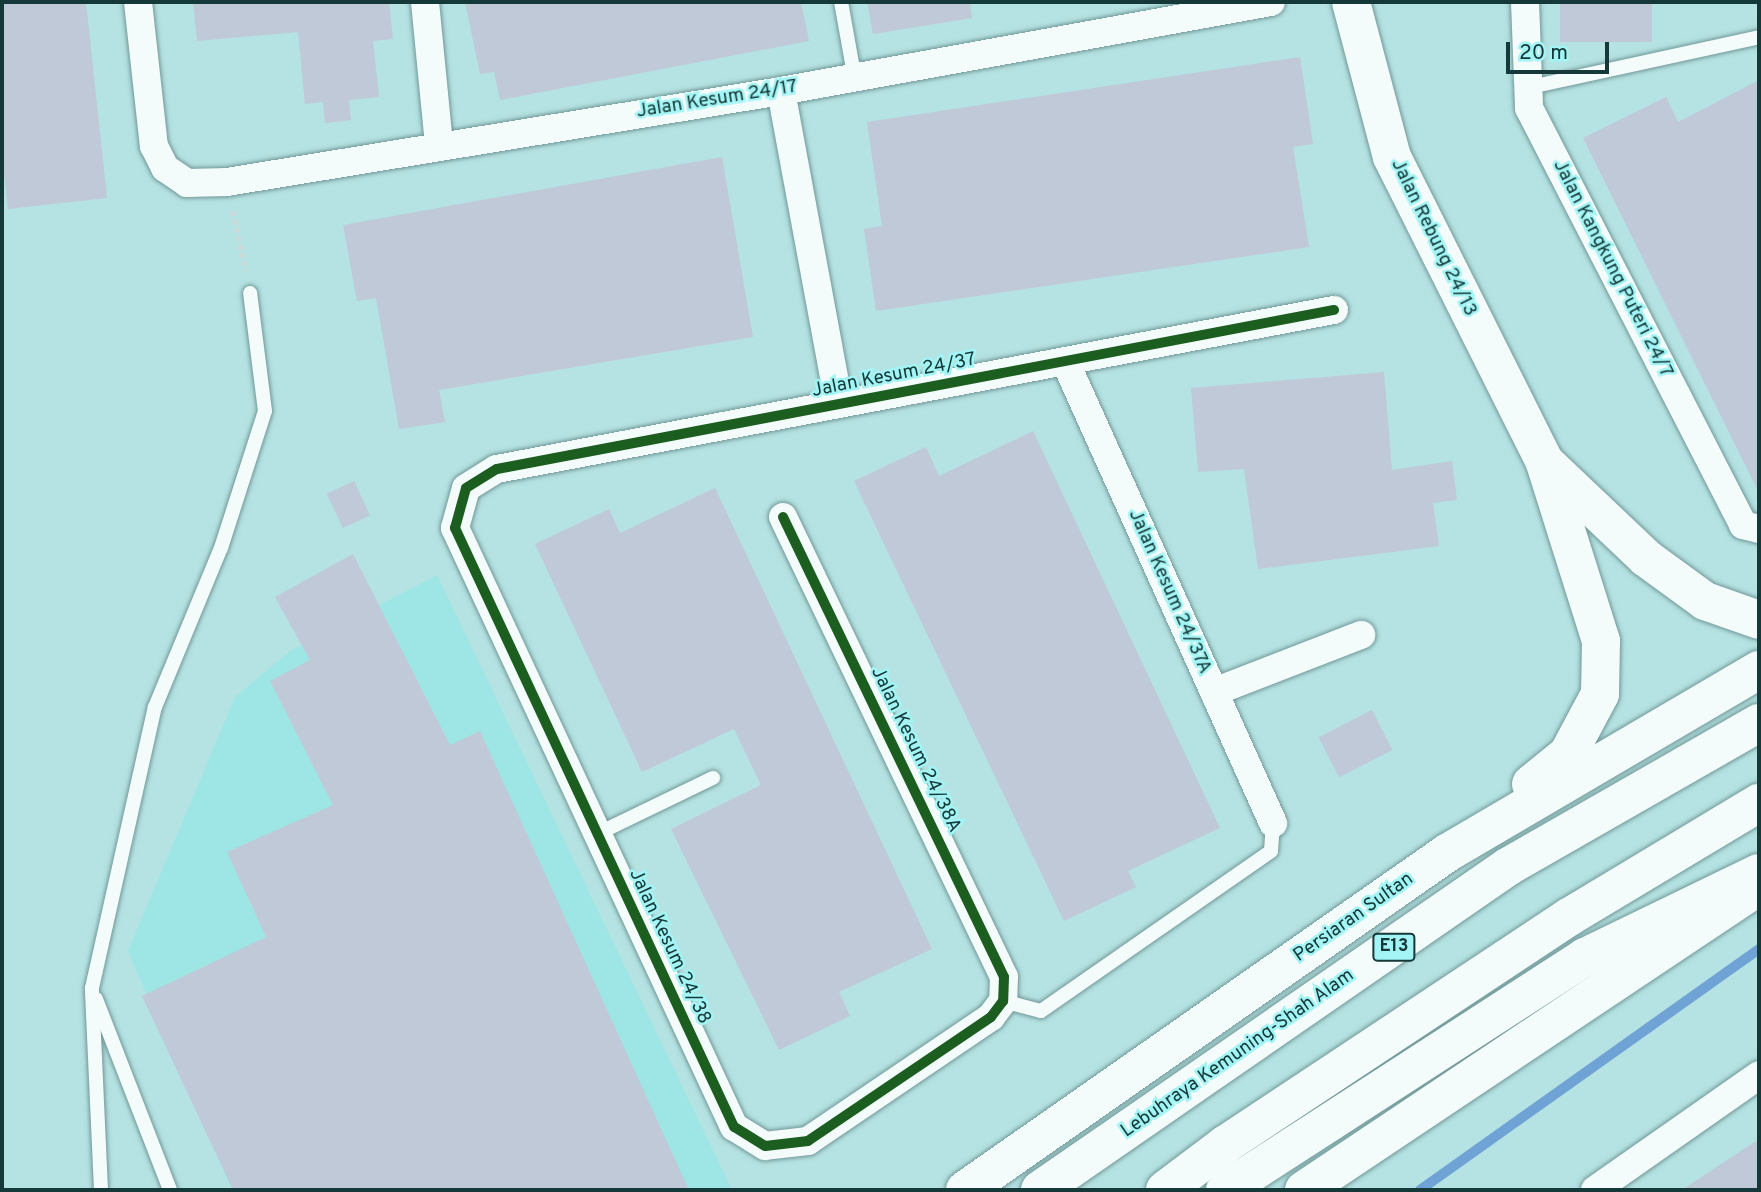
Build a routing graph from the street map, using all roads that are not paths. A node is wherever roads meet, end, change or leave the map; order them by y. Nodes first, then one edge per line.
1 (138, 2) edge
2 (425, 2) edge
3 (841, 2) edge
4 (1271, 2) edge
5 (1351, 2) edge
6 (1525, 2) edge
7 (1759, 37) edge
8 (854, 75) junction
9 (1525, 89) junction
10 (781, 91) junction
11 (439, 145) junction
12 (250, 293) road end
13 (1334, 310) dead end
14 (1065, 361) junction
15 (839, 404) junction
16 (1545, 463) junction
17 (466, 488) joint
18 (783, 517) dead end
19 (1751, 527) edge
20 (1759, 620) edge
21 (1361, 635) dead end
22 (1759, 670) edge
23 (1214, 692) junction
24 (1759, 723) edge
25 (713, 778) dead end
26 (1759, 803) edge
27 (1273, 823) joint
28 (597, 834) junction
29 (1447, 853) junction
30 (1759, 873) edge
31 (1759, 886) edge
32 (92, 988) junction
33 (1003, 1001) junction
34 (1759, 1076) edge
35 (101, 1190) edge
36 (170, 1190) edge
37 (965, 1190) edge
38 (1040, 1190) edge
39 (1165, 1190) edge
40 (1225, 1190) edge
41 (1304, 1190) edge
42 (1595, 1190) edge

1 - 11 street, Jalan Kesum 24/17
2 - 11 street
3 - 8 lane
4 - 8 street, Jalan Kesum 24/17
5 - 16 main road, Jalan Rebung 24/13
6 - 9 street, Jalan Kangkung Puteri 24/7
7 - 9 lane
8 - 10 street, Jalan Kesum 24/17
9 - 19 street, Jalan Kangkung Puteri 24/7
10 - 11 street, Jalan Kesum 24/17
10 - 15 street
12 - 32 lane
13 - 14 street, Jalan Kesum 24/37
14 - 15 street, Jalan Kesum 24/37
14 - 23 street, Jalan Kesum 24/37A
15 - 17 street, Jalan Kesum 24/37
16 - 20 main road
16 - 29 main road
17 - 28 street, Jalan Kesum 24/38
18 - 33 street, Jalan Kesum 24/38A
21 - 23 street
22 - 29 main road, Persiaran Sultan
23 - 27 street, Jalan Kesum 24/37A
24 - 38 main road, Lebuhraya Kemuning-Shah Alam / E13
25 - 28 lane
26 - 39 main road
27 - 33 lane
28 - 33 street, Jalan Kesum 24/38
29 - 37 main road, Persiaran Sultan
30 - 40 main road
31 - 41 main road
32 - 35 lane
32 - 36 lane
34 - 42 street

